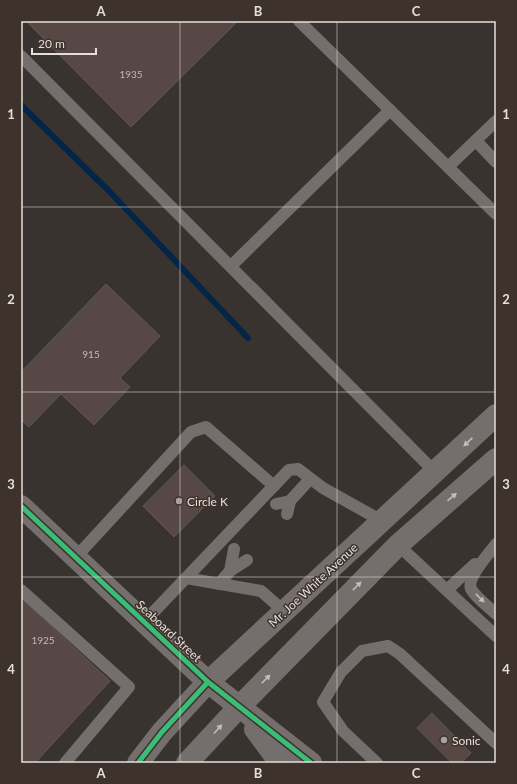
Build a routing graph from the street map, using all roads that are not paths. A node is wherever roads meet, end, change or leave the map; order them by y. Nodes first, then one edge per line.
1 (299, 21) edge
2 (21, 56) edge
3 (390, 110) junction
4 (496, 121) edge
5 (476, 141) junction
6 (496, 162) edge
7 (448, 167) junction
8 (496, 214) edge
9 (230, 266) junction
10 (496, 415) edge
11 (496, 459) edge
12 (435, 472) junction
13 (310, 479) junction
14 (274, 486) junction
15 (290, 501) junction
16 (276, 504) dead end
17 (21, 506) edge
18 (287, 514) dead end
19 (382, 521) junction
20 (496, 544) edge
21 (398, 545) junction
22 (234, 549) dead end
23 (76, 557) junction
24 (247, 560) dead end
25 (230, 571) junction
26 (186, 578) junction
27 (219, 584) junction
28 (448, 589) junction
29 (21, 590) edge
30 (285, 612) junction
31 (496, 614) edge
32 (144, 622) junction
33 (496, 636) edge
34 (208, 682) junction
35 (238, 707) junction
36 (496, 743) edge
37 (66, 763) edge
38 (138, 763) edge
39 (187, 763) edge
40 (280, 763) edge
41 (311, 763) edge
42 (377, 763) edge

1 - 3 lane
2 - 9 lane
3 - 7 lane
3 - 9 lane
4 - 5 lane
5 - 6 lane
5 - 7 lane
7 - 8 lane
9 - 12 lane
10 -> 12 main road, Mr. Joe White Avenue
21 -> 11 main road
12 - 19 main road, Mr. Joe White Avenue
13 - 14 lane
13 - 15 lane
13 - 19 lane
14 - 23 lane
14 - 26 lane
15 - 16 lane
15 - 18 lane
17 - 23 main road, Seaboard Street
19 - 30 main road, Mr. Joe White Avenue
20 - 28 lane
20 -> 31 lane
21 - 28 lane
35 -> 21 main road
22 - 25 lane
23 - 32 main road, Seaboard Street
24 - 25 lane
25 - 27 lane
26 - 27 lane
26 - 32 lane
27 - 30 lane
28 - 33 lane
29 - 37 lane
30 - 34 main road, Mr. Joe White Avenue
32 - 34 main road, Seaboard Street
34 - 35 main road, Seaboard Street
34 - 38 main road, Mr. Joe White Avenue
39 -> 35 main road
35 - 40 main road, Seaboard Street
35 - 41 main road, Seaboard Street
36 - 42 lane

